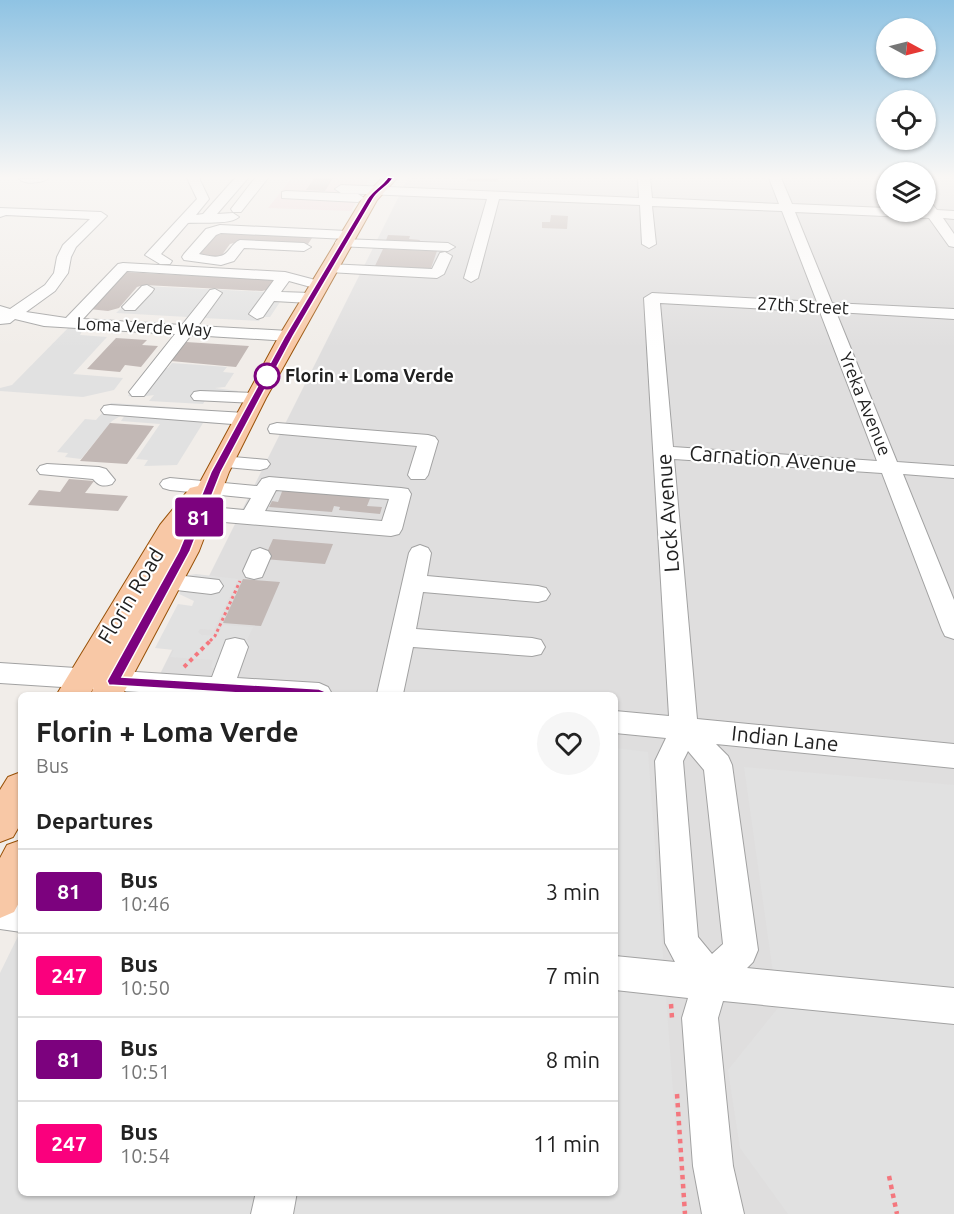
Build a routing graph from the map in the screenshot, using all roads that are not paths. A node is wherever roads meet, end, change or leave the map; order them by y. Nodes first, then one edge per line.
1 (82, 235) edge
2 (170, 235) edge
3 (209, 235) edge
4 (345, 235) edge
5 (345, 235) edge
6 (346, 235) edge
7 (349, 235) edge
8 (351, 235) edge
9 (356, 235) edge
10 (483, 235) edge
11 (648, 235) edge
12 (797, 235) edge
13 (649, 244) dead end
14 (373, 255) dead end
15 (295, 260) dead end
16 (165, 261) dead end
17 (285, 276) junction
18 (471, 278) dead end
19 (147, 289) dead end
20 (215, 293) dead end
21 (270, 296) junction
22 (652, 298) joint
23 (130, 307) dead end
24 (826, 307) junction
25 (257, 314) dead end
26 (954, 314) edge
27 (4, 316) edge
28 (75, 323) junction
29 (188, 330) junction
30 (289, 336) junction
31 (87, 340) dead end
32 (138, 392) dead end
33 (200, 396) dead end
34 (255, 399) junction
35 (110, 410) dead end
36 (245, 418) junction
37 (277, 429) dead end
38 (664, 452) junction
39 (890, 468) junction
40 (47, 470) dead end
41 (954, 472) edge
42 (418, 475) dead end
43 (105, 480) dead end
44 (264, 480) junction
45 (170, 484) dead end
46 (211, 484) junction
47 (251, 517) junction
48 (420, 553) dead end
49 (167, 582) junction
50 (414, 583) junction
51 (211, 586) dead end
52 (538, 594) dead end
53 (954, 630) edge
54 (403, 637) junction
55 (235, 647) dead end
56 (532, 647) dead end
57 (0, 673) edge
58 (94, 687) edge
59 (221, 688) junction
60 (287, 692) edge
61 (390, 692) edge
62 (618, 722) edge
63 (684, 729) junction
64 (954, 756) edge
65 (18, 793) edge
66 (0, 825) edge
67 (18, 864) edge
68 (0, 898) edge
69 (0, 914) edge
70 (18, 916) edge
71 (618, 973) edge
72 (711, 980) junction
73 (954, 1006) edge
74 (276, 1196) edge
75 (272, 1214) edge
76 (723, 1214) edge

1 - 27 street
2 - 16 street
3 - 15 street
4 - 17 street
5 - 21 street
6 - 30 main road, Florin Road
7 - 14 street
8 - 9 street
10 - 18 street
11 - 13 street
12 - 24 street, Yreka Avenue
17 - 21 street
17 - 28 street
19 - 23 street
20 - 29 street
21 - 25 street
22 - 24 street, 27th Street
22 - 38 street, Lock Avenue
24 - 26 street, 27th Street
24 - 39 street, Yreka Avenue
27 - 28 street, Loma Verde Way
28 - 29 street, Loma Verde Way
28 - 31 street
29 - 30 street, Loma Verde Way
29 - 32 street
30 - 34 main road, Florin Road
33 - 34 street
34 - 36 main road, Florin Road
35 - 36 street
36 - 46 main road, Florin Road
37 - 42 street
38 - 39 street, Carnation Avenue
38 - 63 street, Lock Avenue
39 - 41 street, Carnation Avenue
39 - 53 street, Yreka Avenue
40 - 43 street
44 - 46 street
44 - 46 street
44 - 47 street
44 - 47 street
45 - 46 street
46 - 47 street
46 - 49 main road, Florin Road
46 - 58 main road, Florin Road
48 - 50 street
49 - 51 street
49 - 58 main road, Florin Road
50 - 52 street
50 - 54 street
54 - 56 street
54 - 61 street
55 - 59 street
57 - 58 street
58 - 59 street
59 - 60 street
62 - 63 street, Indian Lane
63 - 64 street, Indian Lane
63 - 72 street
63 - 72 street
65 - 66 main road
67 - 68 main road
69 - 70 street
71 - 72 street
72 - 73 street
72 - 76 street
74 - 75 street

